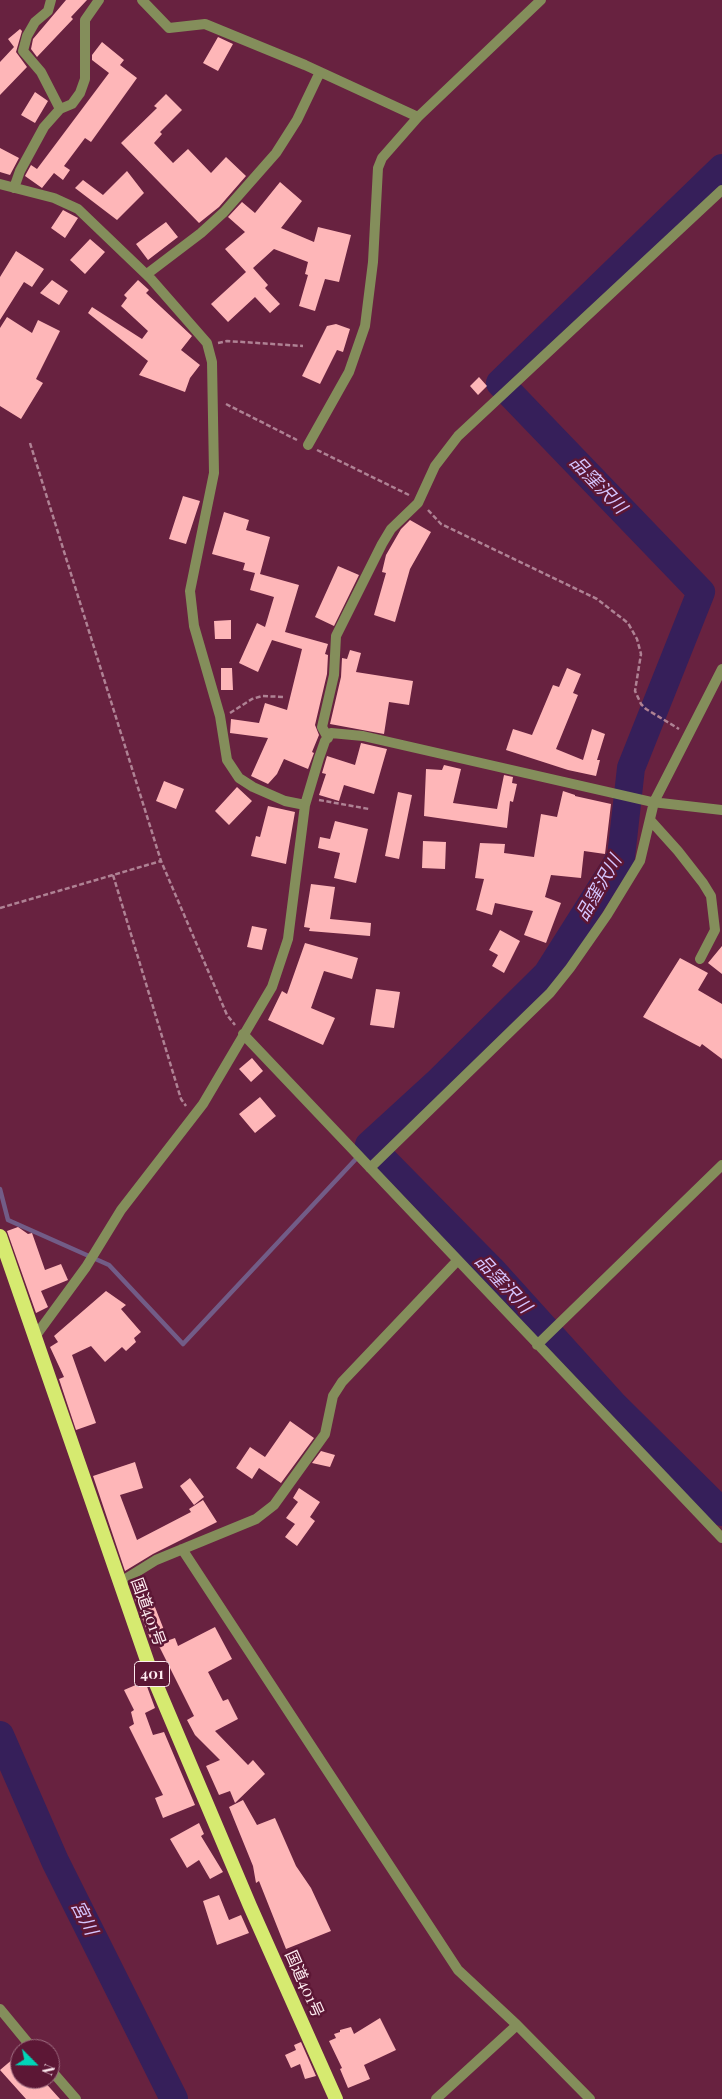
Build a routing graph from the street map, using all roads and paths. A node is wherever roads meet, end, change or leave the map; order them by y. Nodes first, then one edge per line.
1 (52, 0) edge
2 (99, 0) edge
3 (142, 0) edge
4 (541, 0) edge
5 (320, 72) junction
6 (60, 109) junction
7 (418, 117) junction
8 (0, 184) edge
9 (14, 188) junction
10 (722, 190) edge
11 (146, 274) junction
12 (304, 346) dead end
13 (208, 348) junction
14 (213, 398) junction
15 (30, 443) dead end
16 (308, 445) junction
17 (420, 500) junction
18 (722, 669) edge
19 (284, 697) dead end
20 (220, 716) junction
21 (689, 734) junction
22 (328, 738) junction
23 (306, 801) junction
24 (654, 802) junction
25 (369, 810) dead end
26 (722, 810) edge
27 (650, 822) junction
28 (161, 861) junction
29 (113, 875) junction
30 (0, 908) edge
31 (700, 959) dead end
32 (243, 1034) junction
33 (194, 1116) junction
34 (722, 1165) edge
35 (370, 1168) junction
36 (0, 1236) edge
37 (457, 1260) junction
38 (34, 1338) junction
39 (537, 1344) junction
40 (722, 1538) edge
41 (182, 1549) junction
42 (119, 1583) junction
43 (0, 2009) edge
44 (517, 2025) junction
45 (25, 2039) edge
46 (60, 2081) edge
47 (76, 2099) edge
48 (336, 2099) edge
49 (436, 2099) edge
50 (590, 2099) edge

1 - 6 street
2 - 6 street
3 - 5 street
4 - 7 street
5 - 7 street
5 - 11 street
6 - 9 street
7 - 16 street
8 - 9 street
9 - 11 street
10 - 17 street
11 - 13 street
12 - 13 path
13 - 14 street
14 - 16 path
14 - 20 street
15 - 28 path
16 - 17 path
17 - 21 path
17 - 22 street
18 - 21 street
19 - 20 path
20 - 23 street
21 - 24 street
22 - 23 street
22 - 24 street
23 - 25 path
23 - 32 street
24 - 26 street
24 - 27 street
27 - 31 street
27 - 35 street
28 - 29 path
28 - 32 path
29 - 30 path
29 - 33 path
32 - 33 street
32 - 35 street
33 - 38 street
34 - 39 street
35 - 37 street
36 - 38 highway, 国道401号 / 401
37 - 39 street
37 - 41 street
38 - 42 highway, 国道401号 / 401
39 - 40 street
41 - 42 street
41 - 44 street
42 - 48 highway, 国道401号 / 401
43 - 45 street
44 - 49 street
44 - 50 street
46 - 47 street

